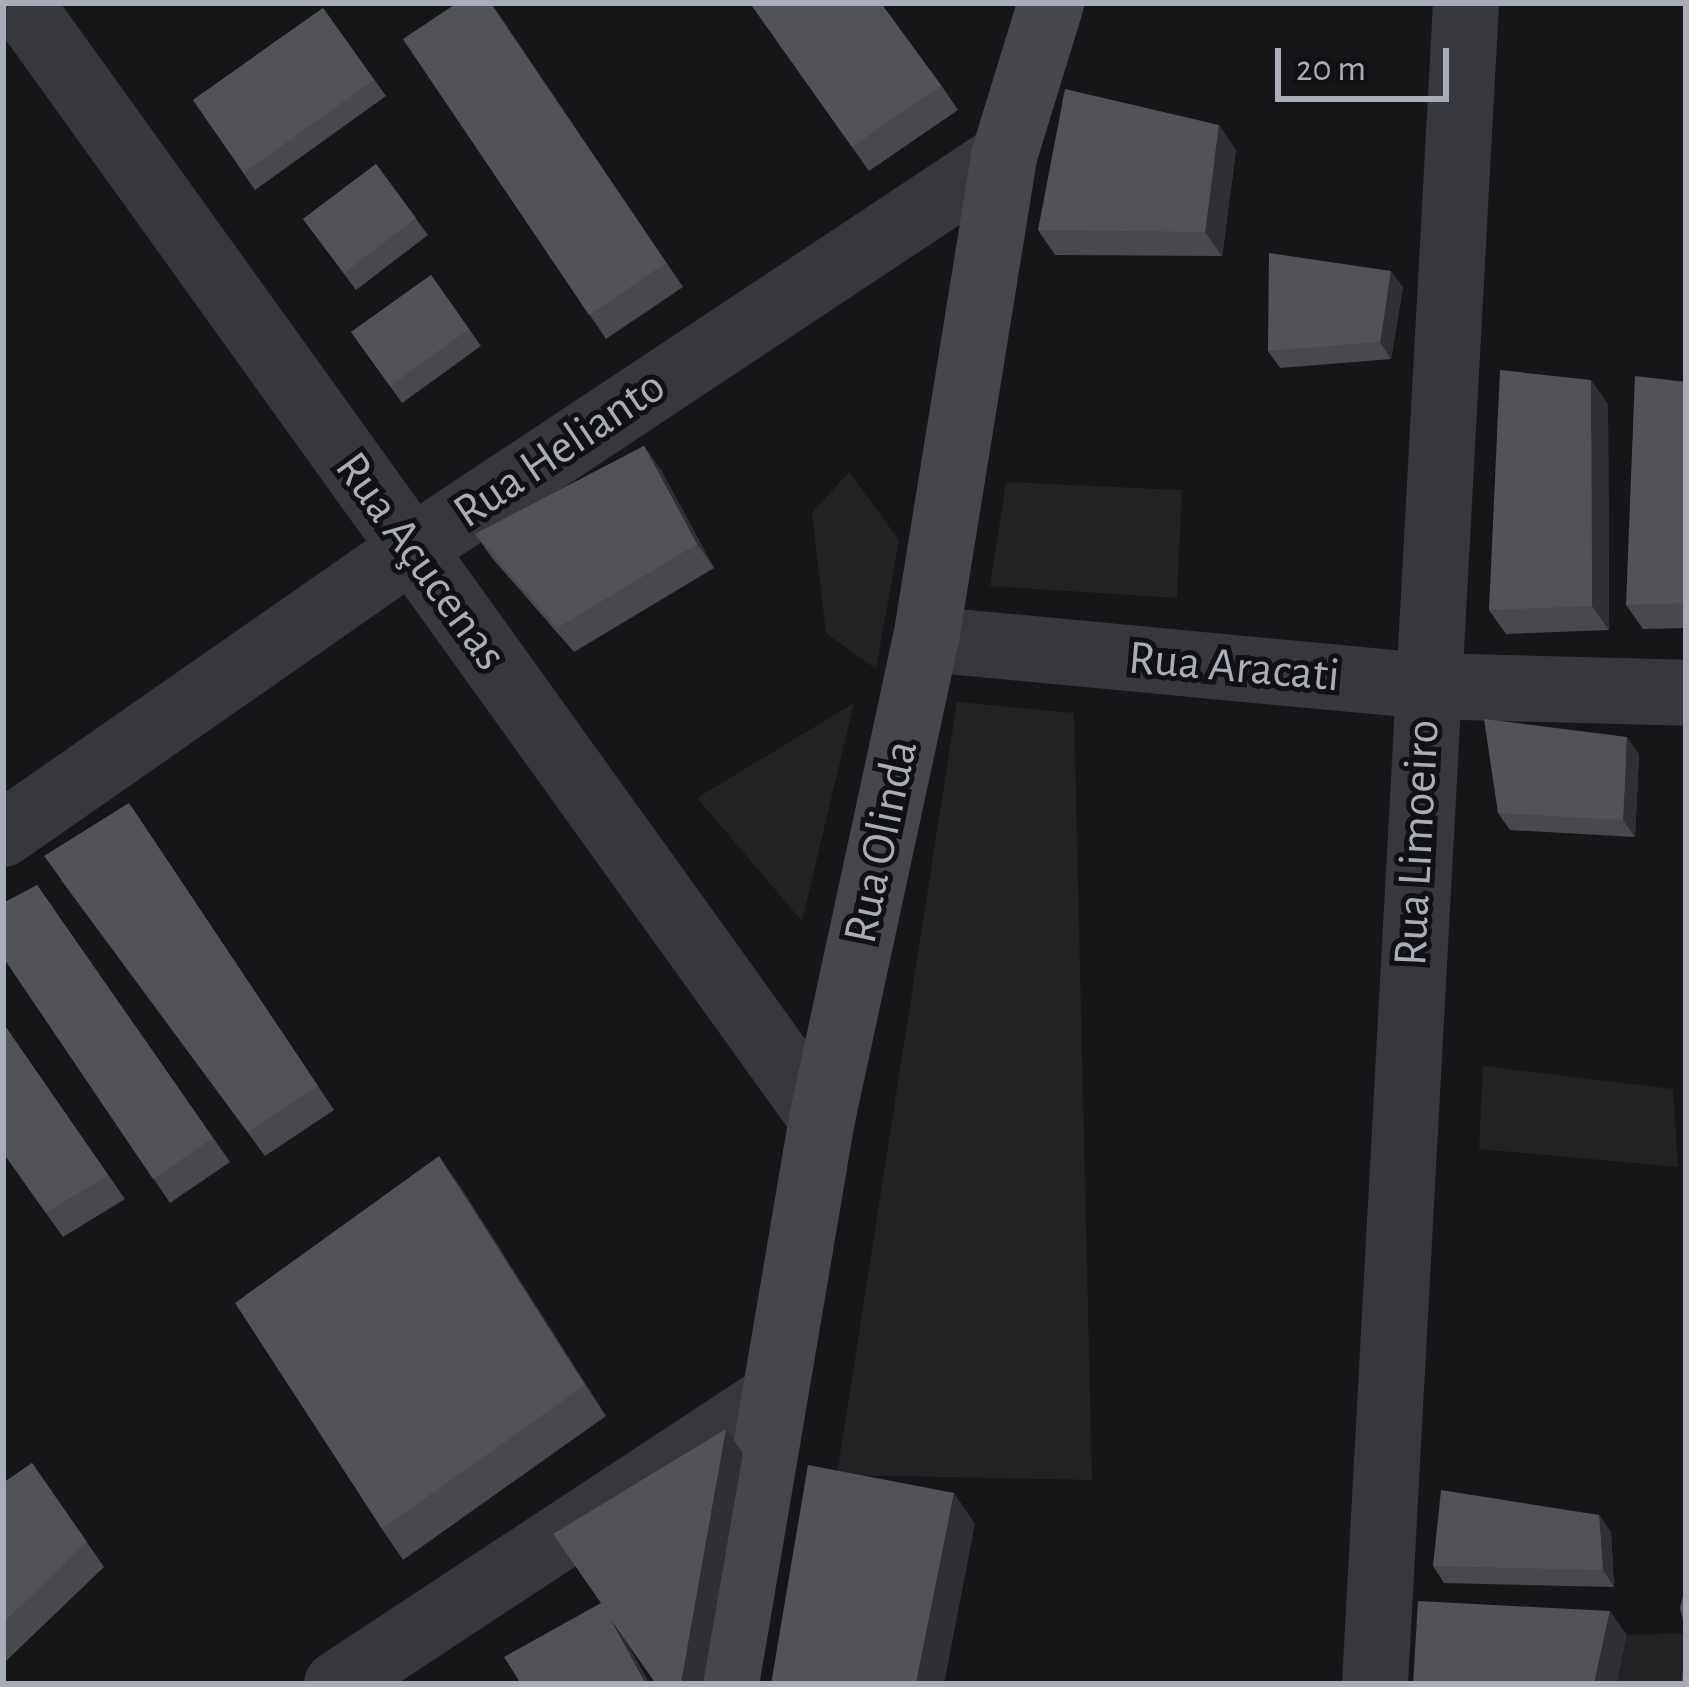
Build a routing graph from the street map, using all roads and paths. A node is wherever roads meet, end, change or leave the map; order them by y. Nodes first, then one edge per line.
1 (20, 3) edge
2 (1051, 3) edge
3 (1466, 3) edge
4 (1004, 156) junction
5 (410, 550) junction
6 (926, 639) junction
7 (1426, 686) junction
8 (1686, 693) edge
9 (3, 834) edge
10 (822, 1119) junction
11 (773, 1397) junction
12 (337, 1684) edge
13 (726, 1684) edge
14 (1375, 1684) edge

1 - 5 street, Rua Açucenas
2 - 4 street, Rua Olinda
3 - 7 street, Rua Limoeiro
4 - 5 street, Rua Helianto
4 - 6 street, Rua Olinda
5 - 9 street, Rua Helianto
5 - 10 street, Rua Açucenas
6 - 7 street, Rua Aracati
6 - 10 street, Rua Olinda
7 - 8 street, Rua Aracati
7 - 14 street, Rua Limoeiro
10 - 11 street, Rua Olinda
11 - 12 street
11 - 13 street, Rua Olinda

